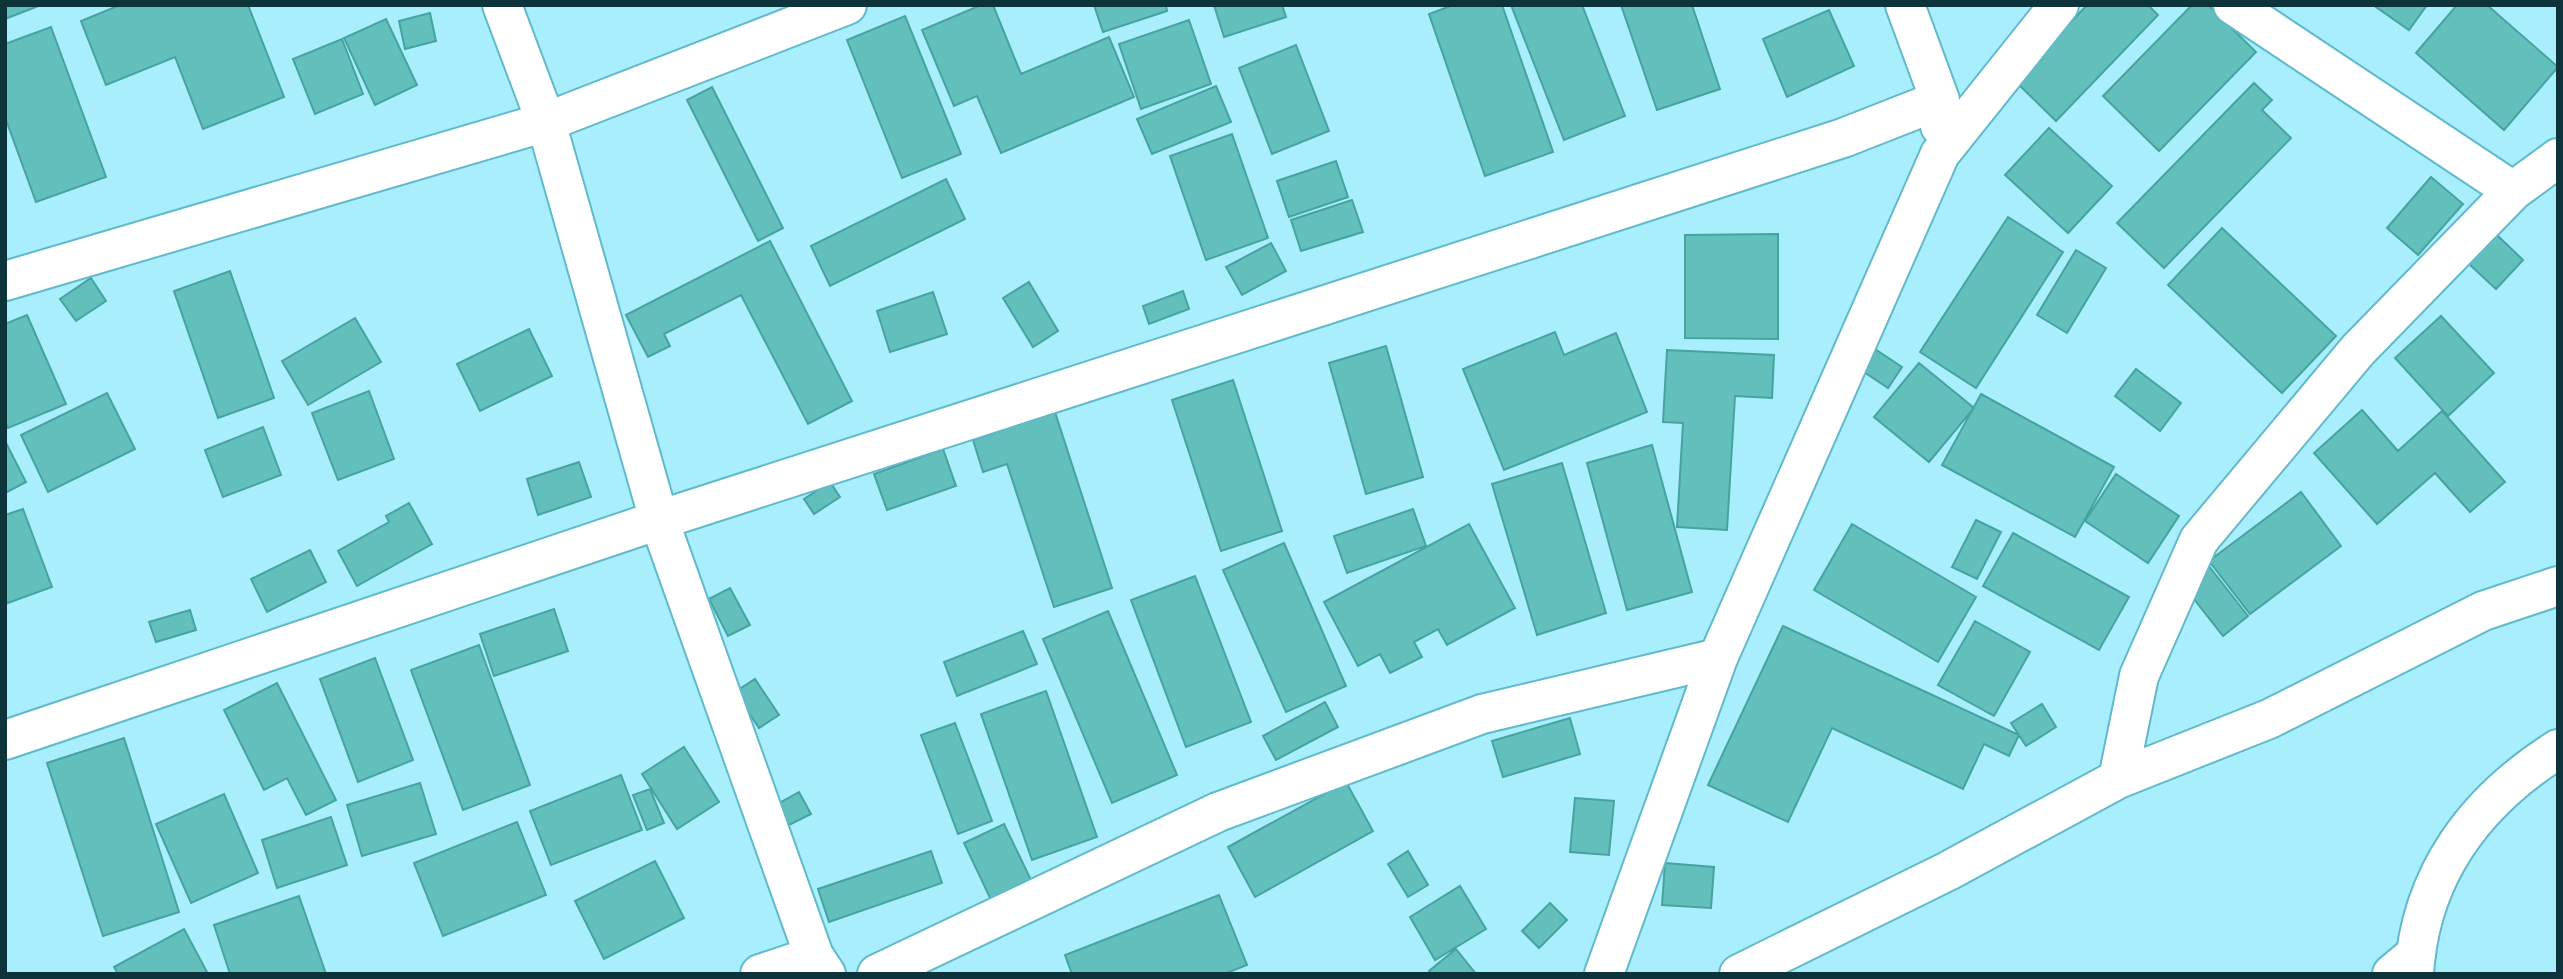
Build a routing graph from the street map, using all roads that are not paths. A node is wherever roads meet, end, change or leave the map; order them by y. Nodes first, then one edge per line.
1 (502, 5) edge
2 (847, 5) edge
3 (1905, 5) edge
4 (2059, 5) edge
5 (2233, 5) edge
6 (1940, 100) junction
7 (546, 122) junction
8 (1940, 154) junction
9 (2558, 158) edge
10 (2512, 191) junction
11 (5, 281) edge
12 (659, 520) junction
13 (2558, 586) edge
14 (1717, 658) junction
15 (5, 740) edge
16 (2558, 749) edge
17 (2118, 779) junction
18 (820, 965) edge
19 (2407, 967) edge
20 (760, 974) edge
21 (877, 974) edge
22 (1604, 974) edge
23 (1739, 974) edge

1 - 7 street
2 - 7 street
3 - 6 street
4 - 8 street
5 - 10 street
6 - 8 street
6 - 12 street
7 - 11 street
7 - 12 street
8 - 14 street
9 - 10 street
10 - 17 street
12 - 15 street
12 - 18 street
13 - 17 street
14 - 21 street
14 - 22 street
16 - 19 street
17 - 23 street
18 - 20 street

